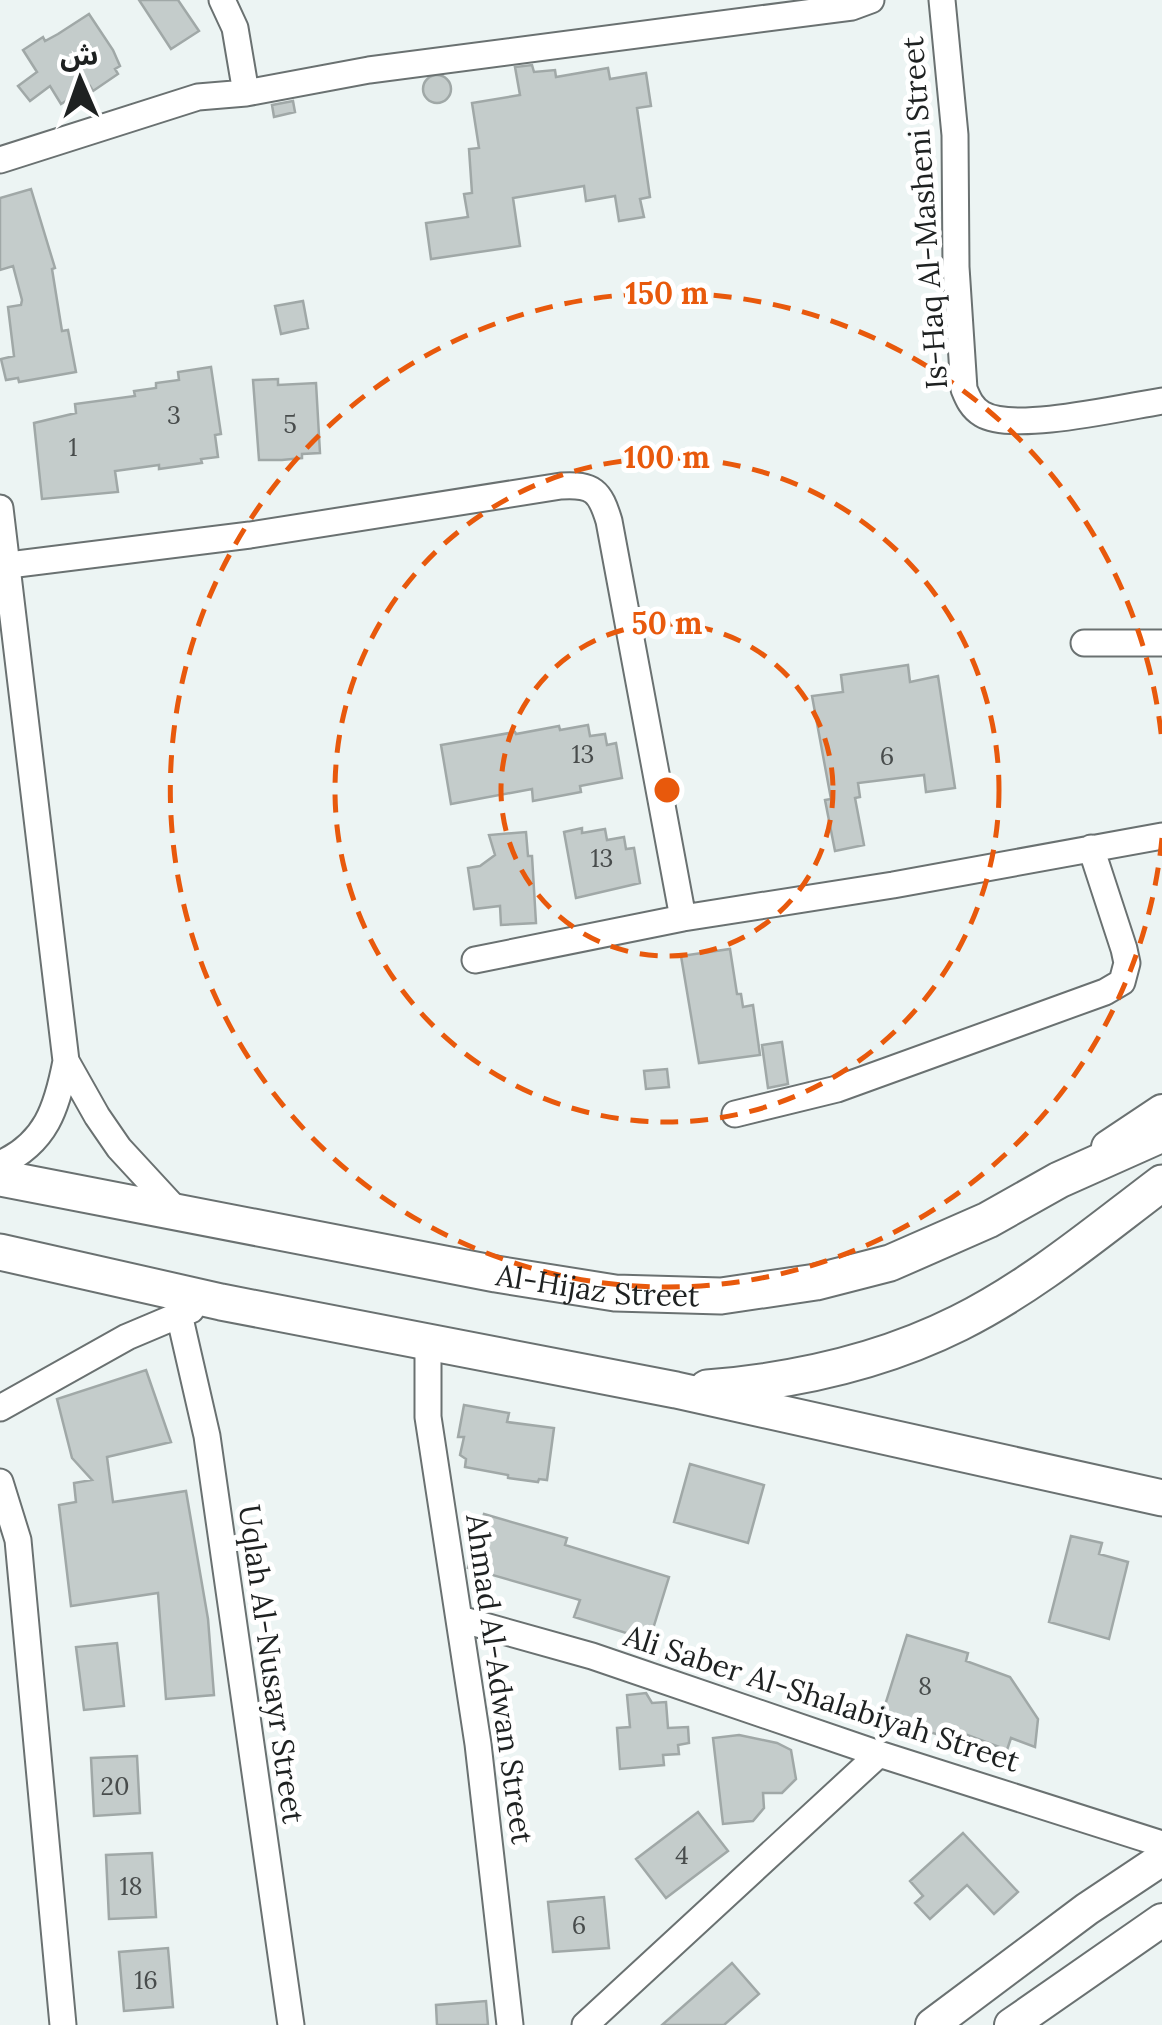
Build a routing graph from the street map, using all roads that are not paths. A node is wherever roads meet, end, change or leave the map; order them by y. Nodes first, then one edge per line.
1 (222, 0) edge
2 (871, 0) edge
3 (942, 0) edge
4 (246, 93) junction
5 (0, 160) edge
6 (1162, 401) edge
7 (0, 508) edge
8 (9, 565) junction
9 (1162, 643) edge
10 (1084, 644) dead end
11 (1162, 836) edge
12 (1092, 848) junction
13 (684, 918) junction
14 (476, 960) dead end
15 (66, 1061) junction
16 (1162, 1111) edge
17 (735, 1114) dead end
18 (1162, 1134) edge
19 (0, 1164) edge
20 (0, 1178) edge
21 (1060, 1180) junction
22 (1162, 1182) edge
23 (180, 1215) junction
24 (0, 1252) edge
25 (220, 1302) junction
26 (179, 1314) junction
27 (428, 1342) junction
28 (676, 1390) junction
29 (0, 1408) edge
30 (0, 1482) edge
31 (1162, 1498) edge
32 (460, 1619) junction
33 (879, 1754) junction
34 (1162, 1844) edge
35 (1162, 1859) edge
36 (1088, 1909) junction
37 (1162, 1920) edge
38 (1116, 1950) junction
39 (63, 2025) edge
40 (291, 2025) edge
41 (510, 2025) edge
42 (584, 2025) edge
43 (932, 2025) edge
44 (1011, 2025) edge

1 - 4 street
2 - 4 street
3 - 6 street, Is-Haq Al-Masheni Street
4 - 5 street
7 - 8 street
8 - 13 street
8 - 15 street
9 - 10 street
11 - 12 street
12 - 13 street
12 - 17 street
13 - 14 street
15 - 19 street
15 - 23 street
16 - 21 street, Al-Hijaz Street
18 - 21 main road
20 - 23 main road, Al-Hijaz Street
21 - 23 main road, Al-Hijaz Street
22 - 28 main road
24 - 25 main road
25 - 26 street
25 - 27 main road
26 - 29 street
26 - 40 street, Uqlah Al-Nusayr Street
27 - 28 main road
27 - 32 street, Ahmad Al-Adwan Street
28 - 31 main road
30 - 39 street
32 - 33 street, Ali Saber Al-Shalabiyah Street
32 - 41 street, Ahmad Al-Adwan Street
33 - 34 street, Ali Saber Al-Shalabiyah Street
33 - 42 street
35 - 36 street
36 - 38 street
36 - 43 street
37 - 38 street
38 - 44 street

